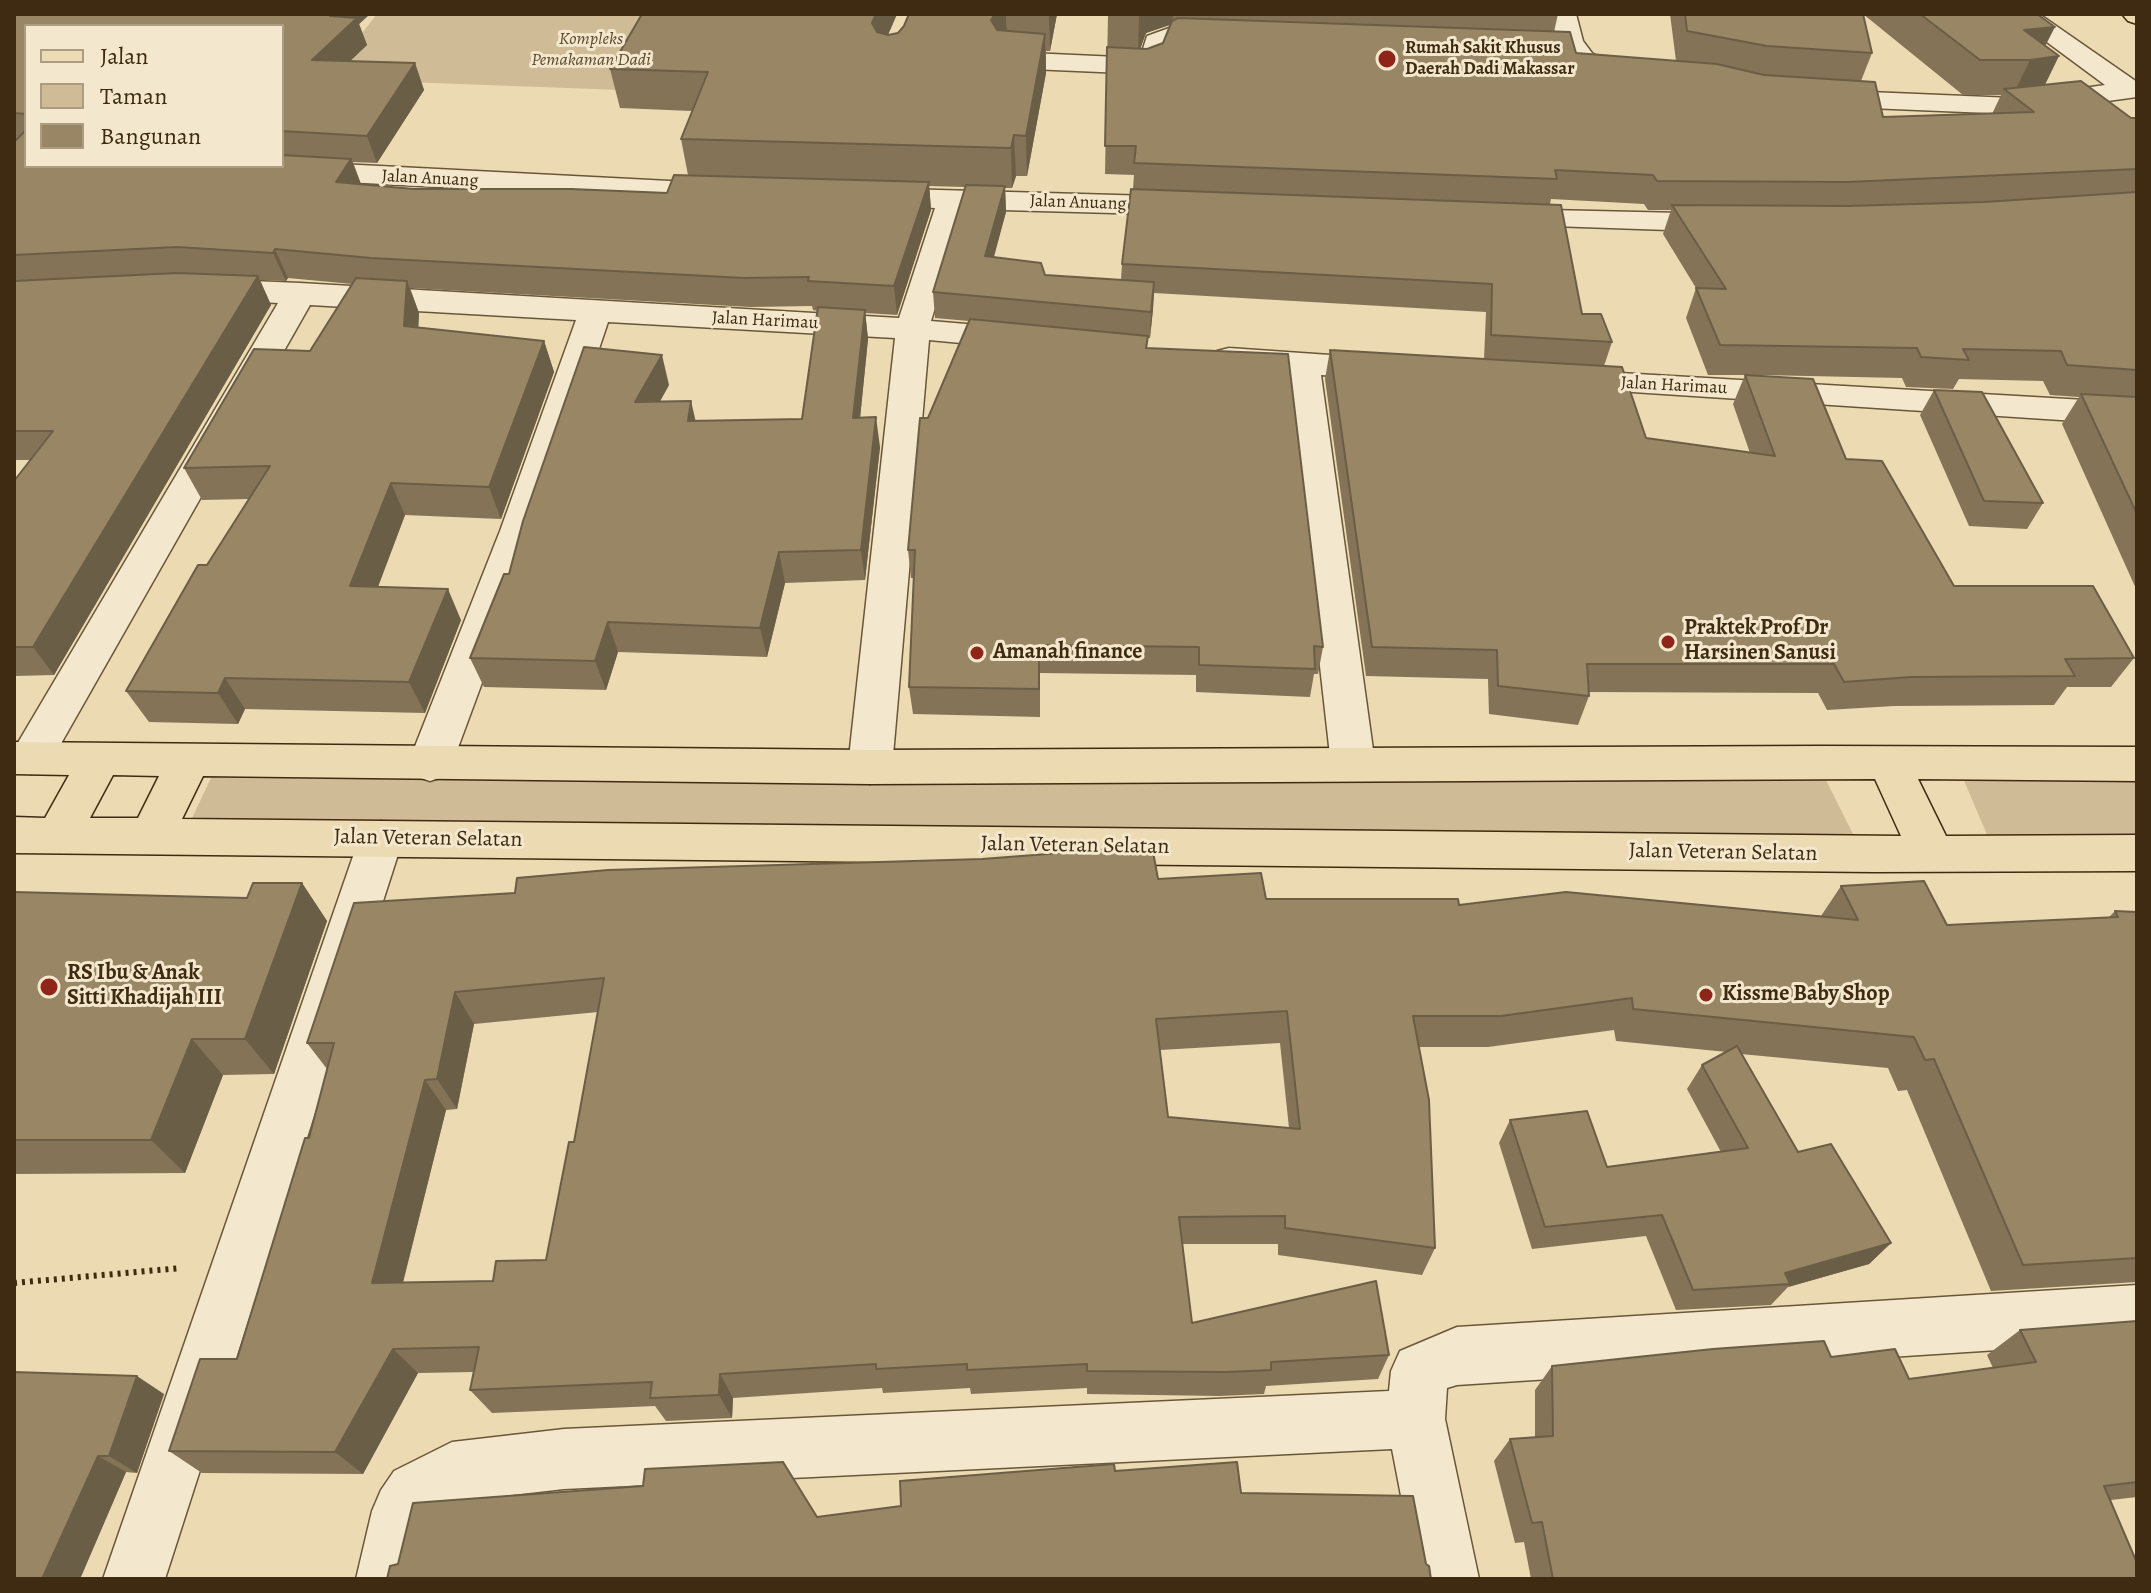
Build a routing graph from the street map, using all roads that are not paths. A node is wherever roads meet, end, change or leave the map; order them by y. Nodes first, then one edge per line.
1 (1563, 14) edge
2 (2022, 14) edge
3 (1249, 38) edge
4 (1543, 48) edge
5 (1574, 49) junction
6 (2137, 59) edge
7 (1008, 60) edge
8 (2093, 64) junction
9 (1653, 76) edge
10 (1801, 97) edge
11 (250, 168) edge
12 (755, 194) edge
13 (847, 196) edge
14 (953, 198) junction
15 (1209, 206) edge
16 (1477, 217) edge
17 (1759, 223) edge
18 (179, 290) edge
19 (300, 293) junction
20 (595, 311) junction
21 (913, 329) junction
22 (1054, 342) edge
23 (1194, 355) edge
24 (1303, 365) junction
25 (1412, 371) edge
26 (1536, 378) edge
27 (2137, 414) edge
28 (22, 758) edge
29 (100, 759) junction
30 (189, 760) junction
31 (1889, 763) junction
32 (430, 764) junction
33 (1353, 764) junction
34 (2137, 764) edge
35 (870, 767) junction
36 (36, 835) edge
37 (152, 835) junction
38 (381, 839) junction
39 (2137, 853) edge
40 (1932, 854) junction
41 (2137, 1313) edge
42 (1416, 1419) junction
43 (134, 1579) edge
44 (387, 1579) edge
45 (1448, 1579) edge

1 - 5 street
2 - 8 street
3 - 7 street
4 - 5 street
5 - 9 street
6 - 8 street
8 - 10 street
11 - 12 street, Jalan Anuang
13 - 14 street, Jalan Anuang
14 - 15 street, Jalan Anuang
14 - 21 street
16 - 17 street
18 - 19 street, Jalan Harimau
19 - 20 street, Jalan Harimau
19 - 28 street
20 - 21 street, Jalan Harimau
20 - 32 street
21 - 22 street, Jalan Harimau
21 - 35 street
23 - 24 street
24 - 25 street
24 - 33 street
26 - 27 street, Jalan Harimau
28 - 29 main road
29 - 30 main road
29 - 36 main road
30 - 32 main road
30 - 37 main road
31 - 33 main road
31 - 34 main road
31 - 40 main road
32 - 35 main road
33 - 35 main road
36 - 37 main road, Jalan Veteran Selatan
37 - 38 main road, Jalan Veteran Selatan
38 - 40 main road, Jalan Veteran Selatan
38 - 43 street
39 - 40 main road, Jalan Veteran Selatan
41 - 42 street
42 - 44 street
42 - 45 street

